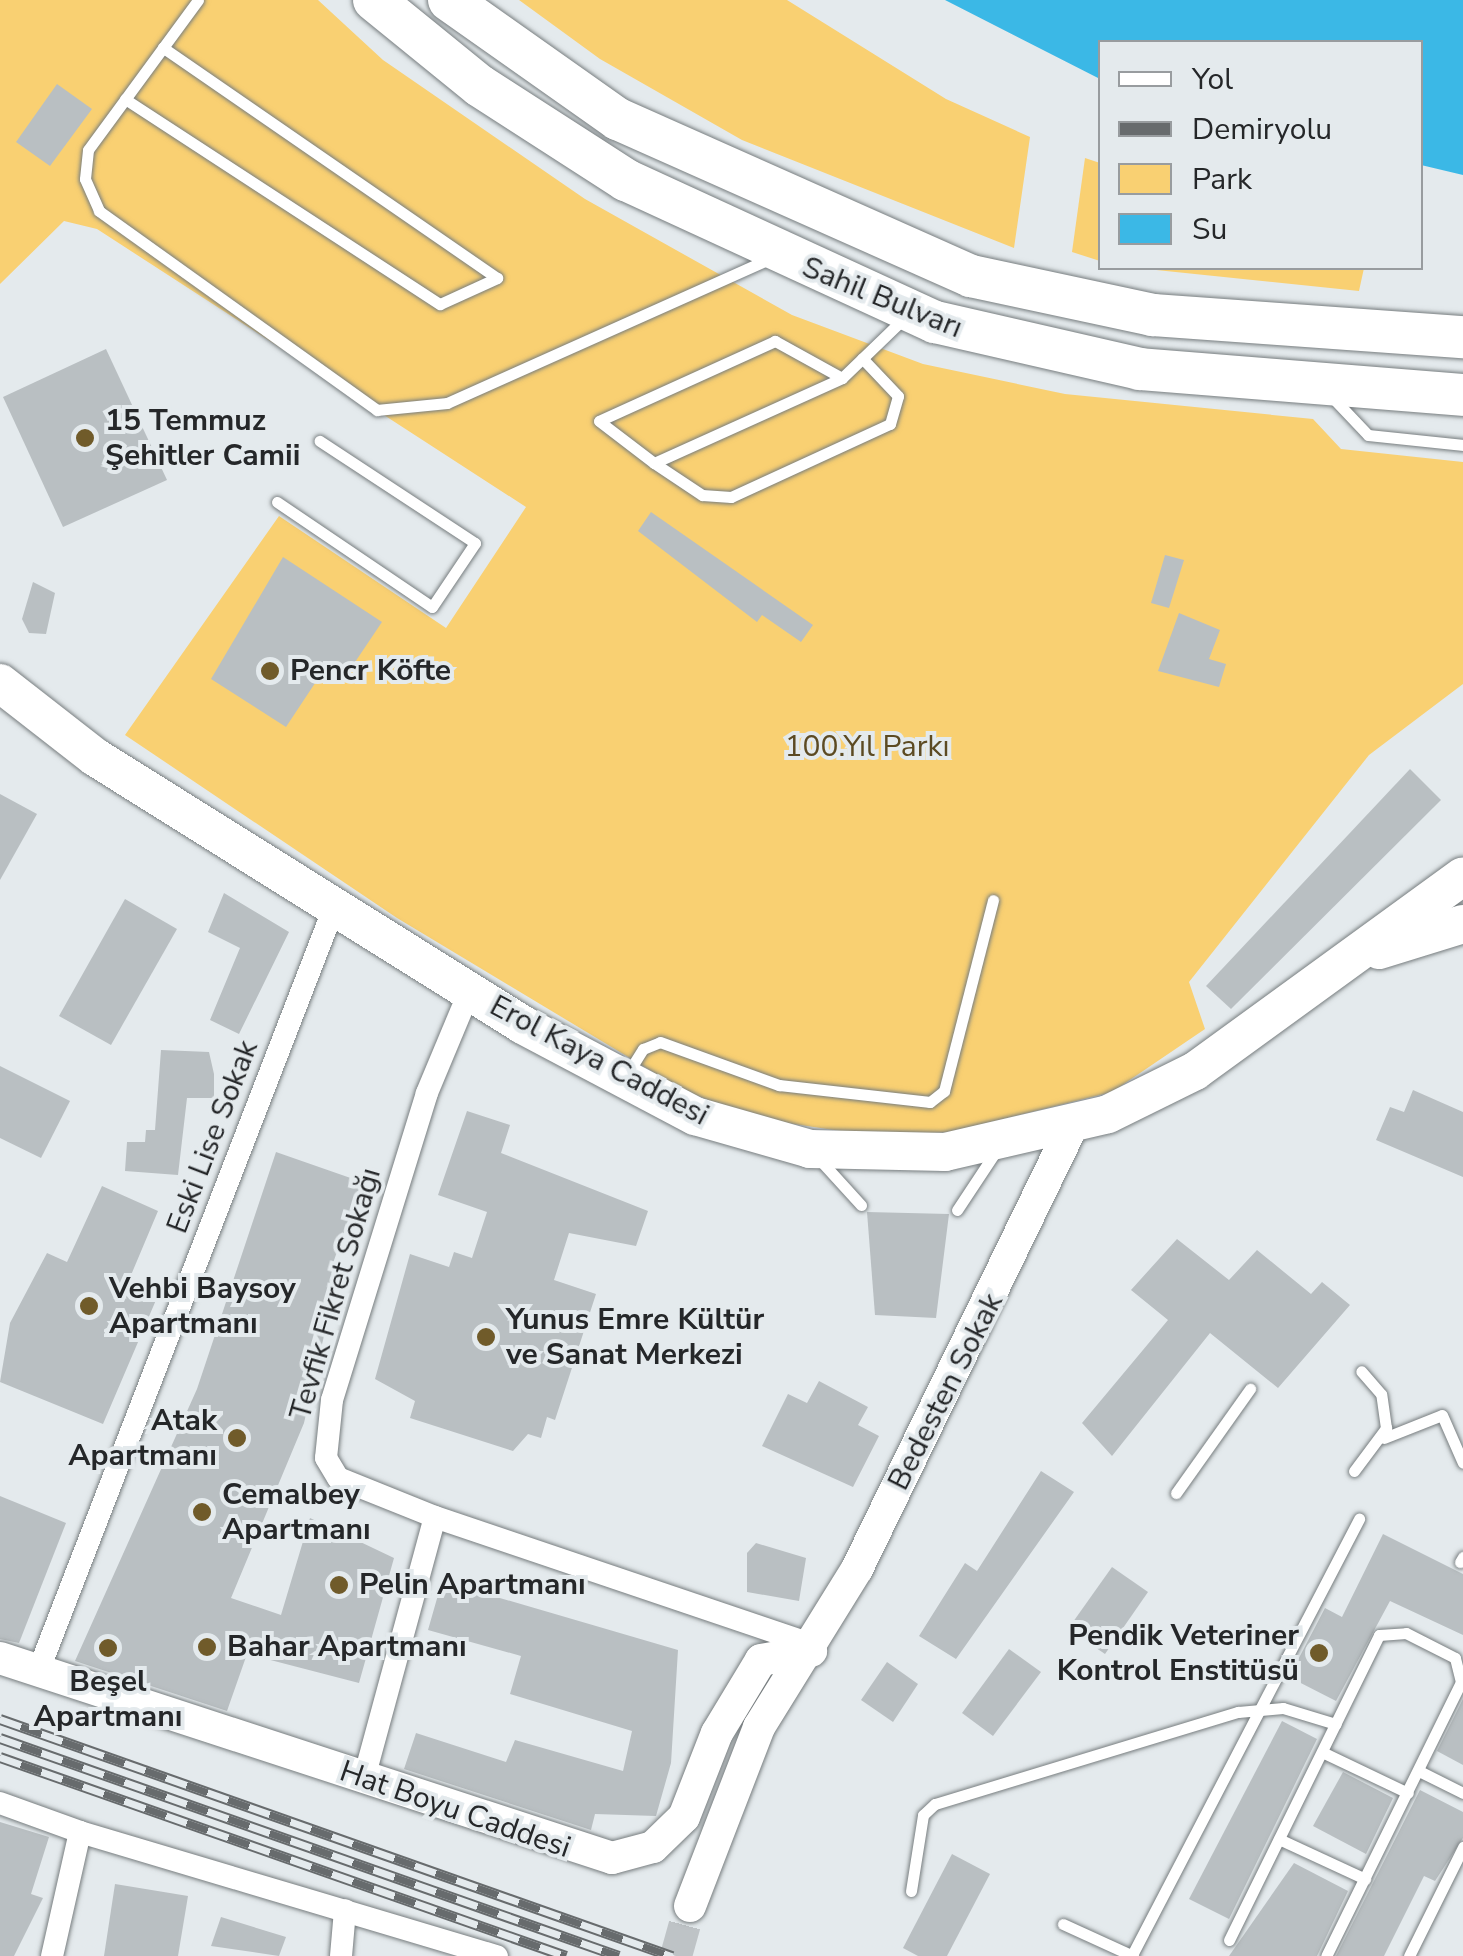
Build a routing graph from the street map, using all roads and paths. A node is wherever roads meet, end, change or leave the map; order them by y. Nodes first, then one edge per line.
1 (198, 0) edge
2 (374, 0) edge
3 (450, 0) edge
4 (163, 48) junction
5 (125, 98) junction
6 (778, 256) junction
7 (910, 312) junction
8 (1463, 337) edge
9 (862, 358) junction
10 (842, 378) junction
11 (1319, 384) junction
12 (1463, 395) edge
13 (320, 441) dead end
14 (1463, 445) edge
15 (654, 463) junction
16 (278, 502) dead end
17 (2, 683) edge
18 (1463, 876) edge
19 (993, 900) dead end
20 (334, 904) junction
21 (1463, 924) edge
22 (1353, 961) junction
23 (470, 990) junction
24 (624, 1080) junction
25 (1071, 1129) junction
26 (1001, 1145) junction
27 (810, 1149) junction
28 (861, 1205) dead end
29 (958, 1210) dead end
30 (1362, 1371) dead end
31 (1250, 1389) dead end
32 (1384, 1438) junction
33 (1463, 1464) edge
34 (1354, 1471) dead end
35 (1176, 1492) dead end
36 (435, 1517) junction
37 (1358, 1518) dead end
38 (812, 1648) junction
39 (0, 1658) edge
40 (38, 1672) junction
41 (1253, 1710) junction
42 (1336, 1724) junction
43 (1322, 1752) junction
44 (1418, 1771) junction
45 (364, 1778) junction
46 (1408, 1793) junction
47 (1463, 1793) edge
48 (0, 1803) edge
49 (80, 1832) junction
50 (1279, 1838) junction
51 (1463, 1846) edge
52 (1364, 1879) junction
53 (912, 1891) dead end
54 (345, 1910) junction
55 (700, 1910) tunnel mouth
56 (1063, 1924) dead end
57 (1228, 1940) dead end
58 (52, 1956) edge
59 (341, 1956) edge
60 (498, 1956) edge
61 (1133, 1956) edge
62 (1326, 1956) edge
63 (1408, 1956) edge

1 - 4 lane
2 - 6 highway, Sahil Bulvarı
3 - 8 highway, Sahil Bulvarı
4 - 5 lane
4 - 5 lane
5 - 6 lane
6 - 7 highway, Sahil Bulvarı
7 - 9 lane
7 - 11 highway, Sahil Bulvarı
9 - 10 lane
9 - 15 lane
10 - 15 lane
10 - 15 lane
11 - 12 highway, Sahil Bulvarı
11 - 14 lane
13 - 16 lane
17 - 20 main road, Erol Kaya Caddesi
18 - 22 main road, Erol Kaya Caddesi
19 - 24 lane
20 - 23 main road, Erol Kaya Caddesi
20 - 40 street, Eski Lise Sokak
21 - 22 main road, Erol Kaya Caddesi
22 - 25 main road, Erol Kaya Caddesi
23 - 24 main road, Erol Kaya Caddesi
23 - 36 street, Tevfik Fikret Sokağı
24 - 27 main road, Erol Kaya Caddesi
25 - 26 main road, Erol Kaya Caddesi
25 - 38 street, Bedesten Sokak
26 - 27 main road, Erol Kaya Caddesi
26 - 29 lane
27 - 28 lane
30 - 32 lane
31 - 35 lane
32 - 33 lane
32 - 34 lane
36 - 38 street, Tevfik Fikret Sokağı
36 - 45 street
37 - 41 lane
38 - 45 street, Hat Boyu Caddesi
38 - 55 street, Bedesten Sokak
39 - 40 street, Hat Boyu Caddesi
40 - 45 street, Hat Boyu Caddesi
41 - 42 lane
41 - 53 lane
41 - 61 lane
42 - 43 lane
42 - 44 lane
43 - 46 lane
43 - 50 lane
44 - 46 lane
44 - 47 lane
46 - 52 lane
48 - 49 street
49 - 54 street
49 - 58 street
50 - 52 lane
50 - 57 lane
51 - 63 lane
52 - 62 lane
54 - 59 street
54 - 60 street
56 - 61 lane

